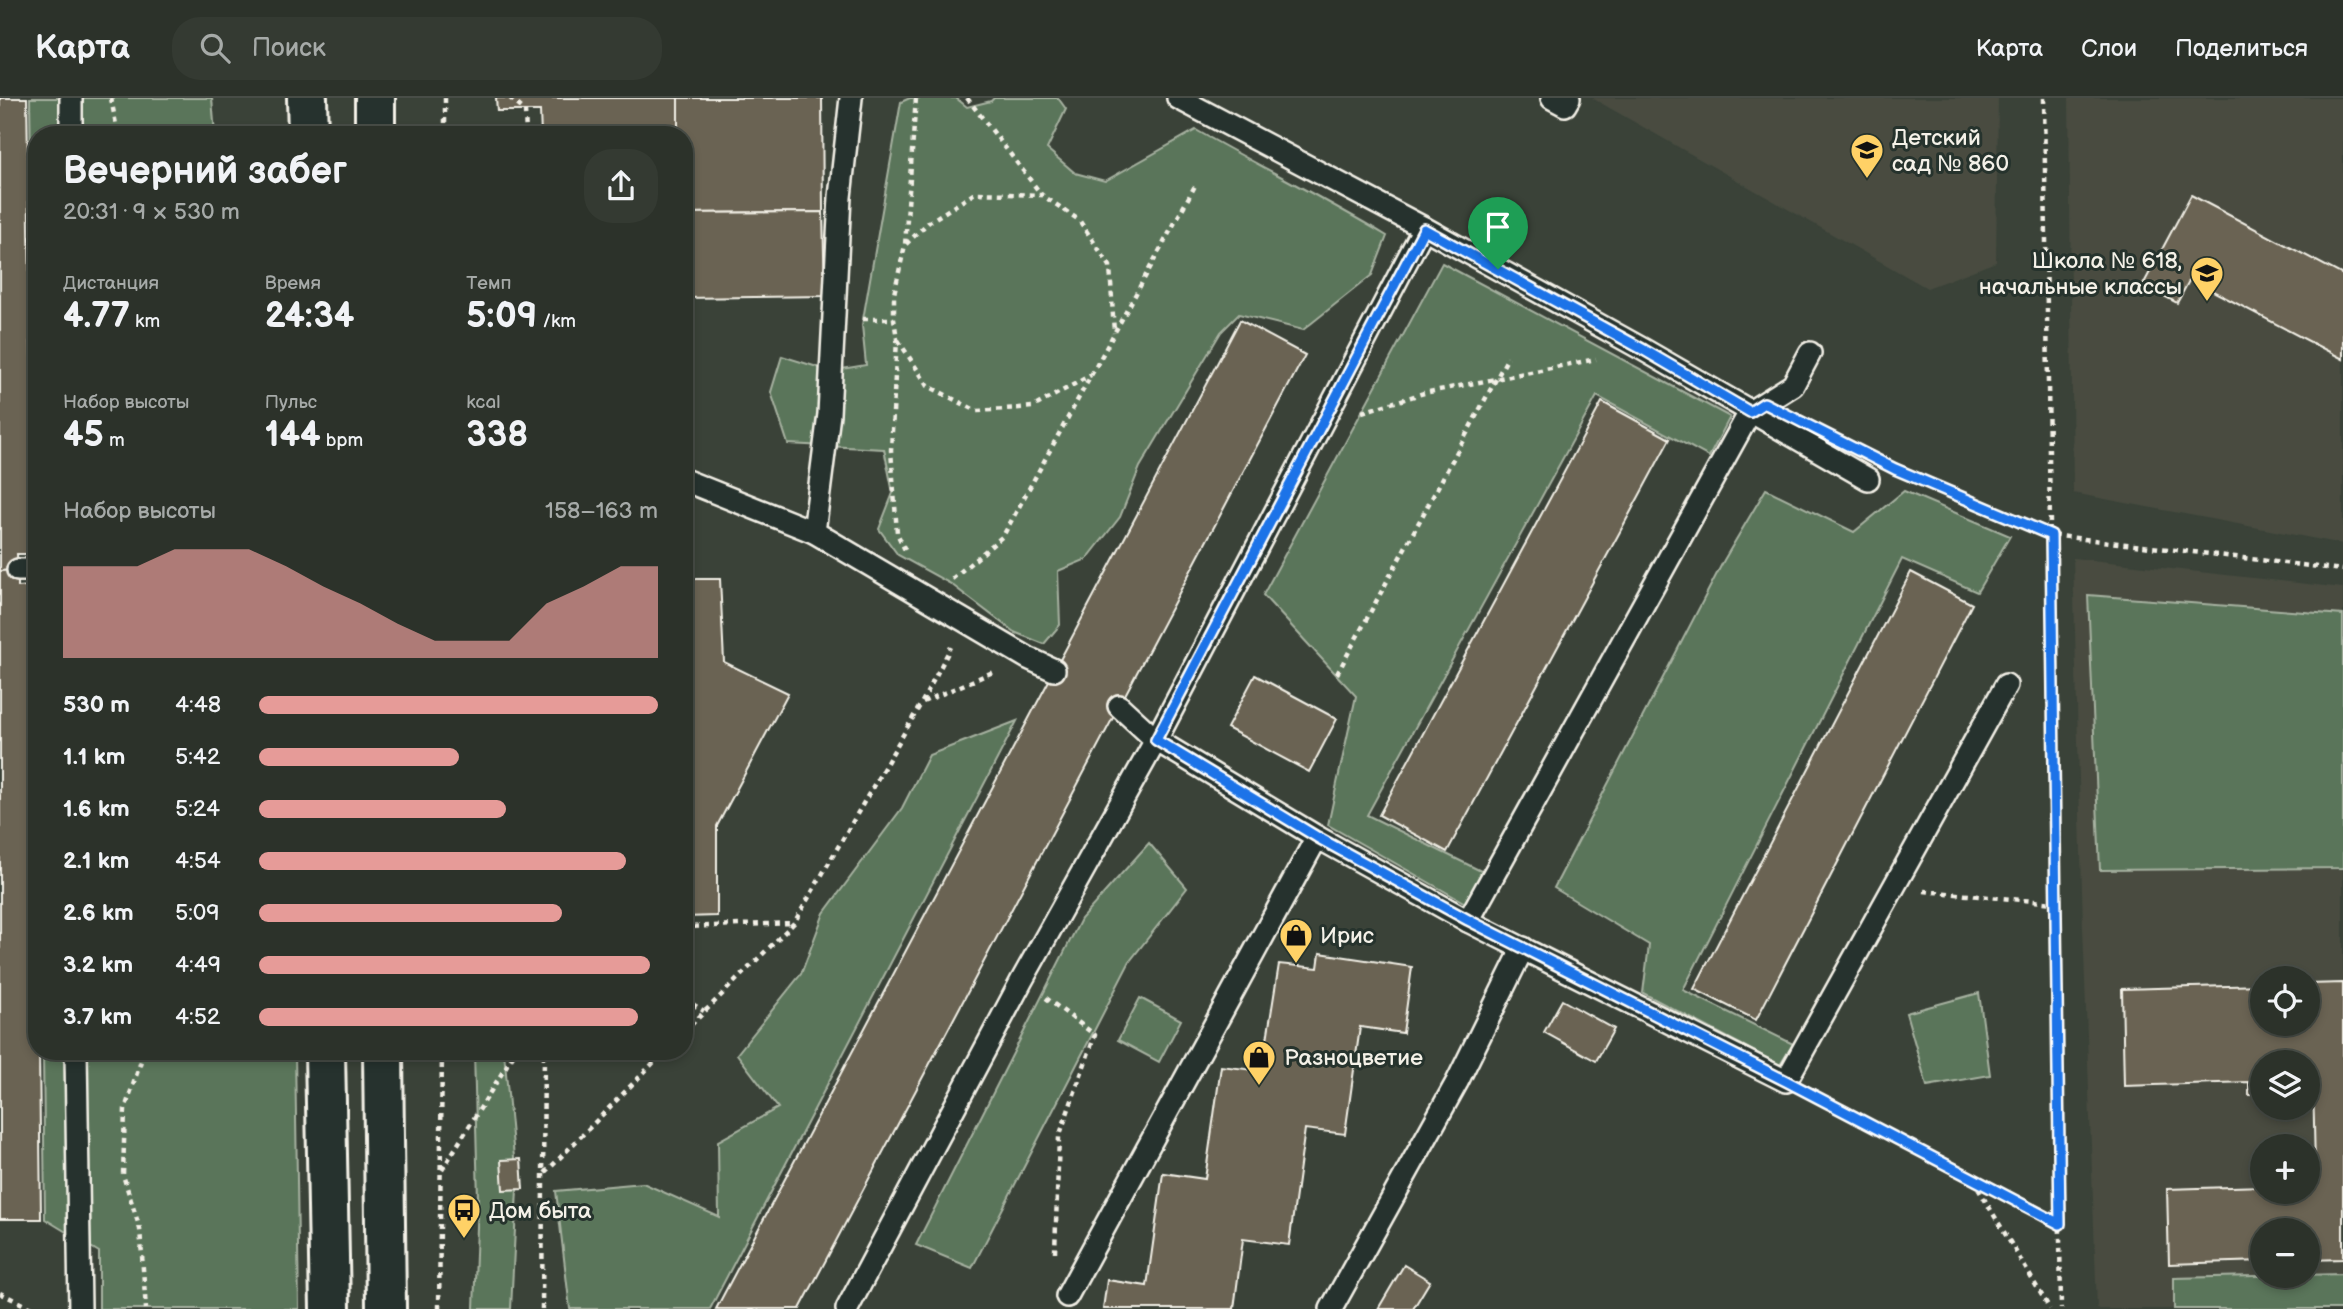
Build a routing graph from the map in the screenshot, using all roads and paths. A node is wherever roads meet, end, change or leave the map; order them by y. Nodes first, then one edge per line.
1 (71, 98) edge
2 (111, 98) edge
3 (307, 98) edge
4 (375, 98) edge
5 (445, 98) edge
6 (510, 98) edge
7 (851, 98) edge
8 (916, 98) edge
9 (967, 98) edge
10 (1178, 98) edge
11 (1552, 98) edge
12 (1569, 98) edge
13 (2044, 98) edge
14 (71, 126) edge
15 (116, 126) edge
16 (308, 126) edge
17 (375, 126) edge
18 (445, 126) edge
19 (526, 126) edge
20 (1196, 184) dead end
21 (1042, 195) junction
22 (1424, 229) junction
23 (905, 245) junction
24 (1114, 334) junction
25 (897, 339) junction
26 (1644, 350) junction
27 (1810, 353) dead end
28 (1508, 357) dead end
29 (1091, 374) junction
30 (1496, 379) junction
31 (1750, 412) junction
32 (1321, 425) junction
33 (1895, 469) dead end
34 (1868, 479) dead end
35 (693, 484) edge
36 (814, 532) junction
37 (2051, 535) junction
38 (2343, 570) edge
39 (927, 600) junction
40 (964, 621) junction
41 (1028, 657) junction
42 (1054, 670) dead end
43 (1337, 674) dead end
44 (2006, 685) dead end
45 (922, 702) junction
46 (1119, 706) dead end
47 (1156, 740) junction
48 (1317, 837) junction
49 (1894, 888) junction
50 (2055, 903) junction
51 (1468, 920) junction
52 (794, 923) junction
53 (693, 927) edge
54 (1523, 948) junction
55 (1023, 980) junction
56 (693, 1005) edge
57 (704, 1012) junction
58 (693, 1023) edge
59 (76, 1060) edge
60 (141, 1060) edge
61 (325, 1060) edge
62 (383, 1060) edge
63 (442, 1060) edge
64 (510, 1060) edge
65 (544, 1060) edge
66 (656, 1060) edge
67 (1786, 1081) junction
68 (327, 1147) junction
69 (383, 1147) junction
70 (441, 1172) junction
71 (544, 1173) junction
72 (1972, 1179) junction
73 (2060, 1224) junction
74 (0, 1293) edge
75 (1067, 1296) joint
76 (33, 1309) edge
77 (80, 1309) edge
78 (146, 1309) edge
79 (330, 1309) edge
80 (386, 1309) edge
81 (439, 1309) edge
82 (542, 1309) edge
83 (847, 1309) edge
84 (1331, 1309) edge
85 (2050, 1309) edge
86 (2061, 1309) edge

1 - 14 lane
2 - 15 path
3 - 16 main road
4 - 17 main road
5 - 18 path
6 - 19 path
7 - 36 lane
8 - 23 path
9 - 21 path
10 - 22 lane
11 - 12 lane
13 - 37 path
20 - 24 path
21 - 23 path
21 - 24 path
22 - 26 lane
22 - 32 lane
23 - 25 path
24 - 29 path
25 - 29 path
25 - 39 path
26 - 30 path
26 - 31 lane
27 - 31 lane
28 - 30 path
29 - 39 path
30 - 32 path
30 - 43 path
31 - 34 lane
31 - 51 lane
32 - 47 lane
33 - 37 path
35 - 36 lane
36 - 39 lane
37 - 38 path
37 - 50 path
39 - 40 lane
40 - 41 lane
40 - 45 path
41 - 42 lane
41 - 45 path
44 - 49 lane
45 - 52 path
46 - 47 lane
47 - 48 lane
47 - 55 lane
48 - 51 lane
48 - 75 lane
49 - 50 path
49 - 67 lane
50 - 73 path
51 - 54 lane
52 - 53 path
52 - 57 path
54 - 67 lane
54 - 84 lane
55 - 75 path
55 - 83 lane
56 - 57 path
57 - 58 path
59 - 77 lane
60 - 78 path
61 - 68 main road
62 - 69 main road
63 - 70 path
64 - 70 path
65 - 71 path
66 - 71 path
67 - 72 path
68 - 69 main road
68 - 79 main road
69 - 80 main road
70 - 81 path
71 - 82 path
72 - 73 path
72 - 85 path
73 - 86 path
74 - 76 path

